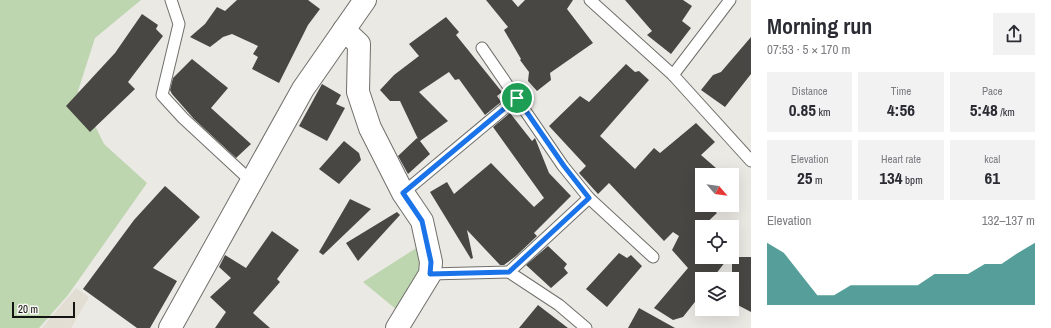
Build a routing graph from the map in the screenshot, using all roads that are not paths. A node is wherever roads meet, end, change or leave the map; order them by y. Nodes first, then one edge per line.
1 (171, 0) edge
2 (365, 0) edge
3 (590, 0) edge
4 (730, 0) edge
5 (344, 30) junction
6 (482, 48) dead end
7 (673, 76) junction
8 (517, 98) junction
9 (751, 161) edge
10 (252, 182) junction
11 (403, 193) junction
12 (589, 198) junction
13 (653, 257) dead end
14 (509, 272) junction
15 (430, 274) junction
16 (170, 328) edge
17 (397, 328) edge
18 (586, 328) edge

1 - 10 lane
2 - 5 street
3 - 7 lane
4 - 7 lane
5 - 10 street
5 - 11 street
6 - 8 lane
7 - 9 lane
8 - 11 lane
8 - 12 lane
10 - 16 street
11 - 15 street
12 - 13 lane
12 - 14 lane
14 - 15 lane
14 - 18 lane
15 - 17 street

